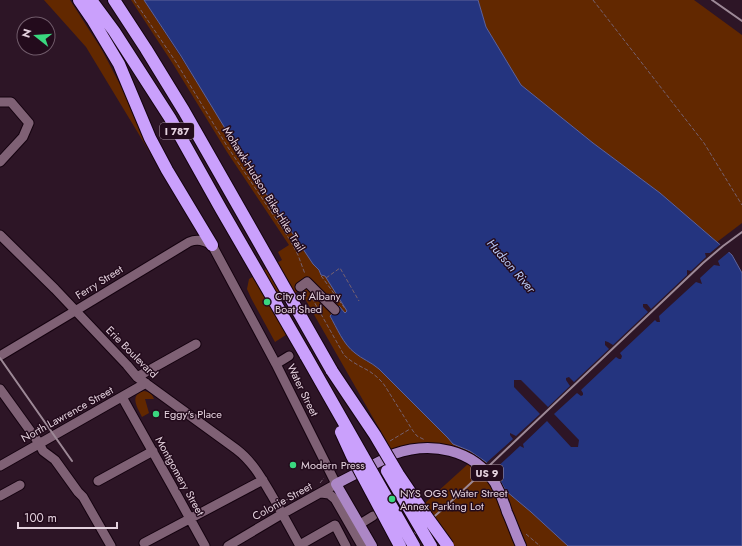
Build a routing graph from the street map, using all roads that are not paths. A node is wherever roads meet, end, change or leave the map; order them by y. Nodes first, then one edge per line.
1 (79, 0) edge
2 (91, 0) edge
3 (114, 0) edge
4 (0, 102) edge
5 (0, 162) edge
6 (0, 235) edge
7 (212, 245) junction
8 (303, 284) road end
9 (335, 310) dead end
10 (75, 311) junction
11 (196, 344) dead end
12 (0, 356) edge
13 (288, 356) dead end
14 (306, 356) junction
15 (276, 364) junction
16 (332, 371) junction
17 (137, 377) junction
18 (146, 384) junction
19 (0, 389) edge
20 (122, 397) junction
21 (39, 443) junction
22 (153, 451) junction
23 (0, 466) edge
24 (263, 480) junction
25 (98, 481) dead end
26 (336, 484) junction
27 (20, 485) dead end
28 (321, 493) junction
29 (0, 496) edge
30 (282, 514) junction
31 (373, 516) dead end
32 (190, 520) junction
33 (360, 524) junction
34 (314, 537) junction
35 (144, 543) dead end
36 (111, 546) edge
37 (204, 546) edge
38 (228, 546) edge
39 (300, 546) edge
40 (319, 546) edge
41 (346, 546) edge
42 (362, 546) edge
43 (372, 546) edge
44 (400, 546) edge
45 (414, 546) edge
46 (431, 546) edge
47 (448, 546) edge
48 (521, 546) edge

1 - 7 highway
2 - 14 highway, I 787
3 - 16 highway, I 787
4 - 5 street
6 - 10 street, Erie Boulevard
7 - 10 street, Ferry Street
7 - 15 street, Water Street
8 - 9 street
10 - 12 street, Ferry Street
10 - 17 street, Erie Boulevard
11 - 17 street
13 - 15 street
14 - 44 highway, bridge
14 - 45 highway, I 787, bridge
15 - 26 street, Water Street
16 - 46 highway, I 787, bridge
16 - 47 highway, bridge
17 - 18 street, Erie Boulevard
18 - 20 street, North Lawrence Street
18 - 24 street, Erie Boulevard
19 - 21 street
20 - 21 street, North Lawrence Street
20 - 22 street, Montgomery Street
21 - 23 street, North Lawrence Street
21 - 36 street
22 - 25 street
22 - 32 street, Montgomery Street
24 - 30 street, Erie Boulevard
24 - 32 street
26 - 28 street, Colonie Street
26 - 33 main road, Water Street
26 - 48 main road, Colonie Street / US 9
27 - 29 street
28 - 30 street, Colonie Street
28 - 42 street
30 - 38 street, Colonie Street
30 - 39 street, Erie Boulevard
31 - 33 street
32 - 35 street
32 - 37 street, Montgomery Street
33 - 43 main road, Water Street
34 - 39 street
34 - 40 street
34 - 41 street

